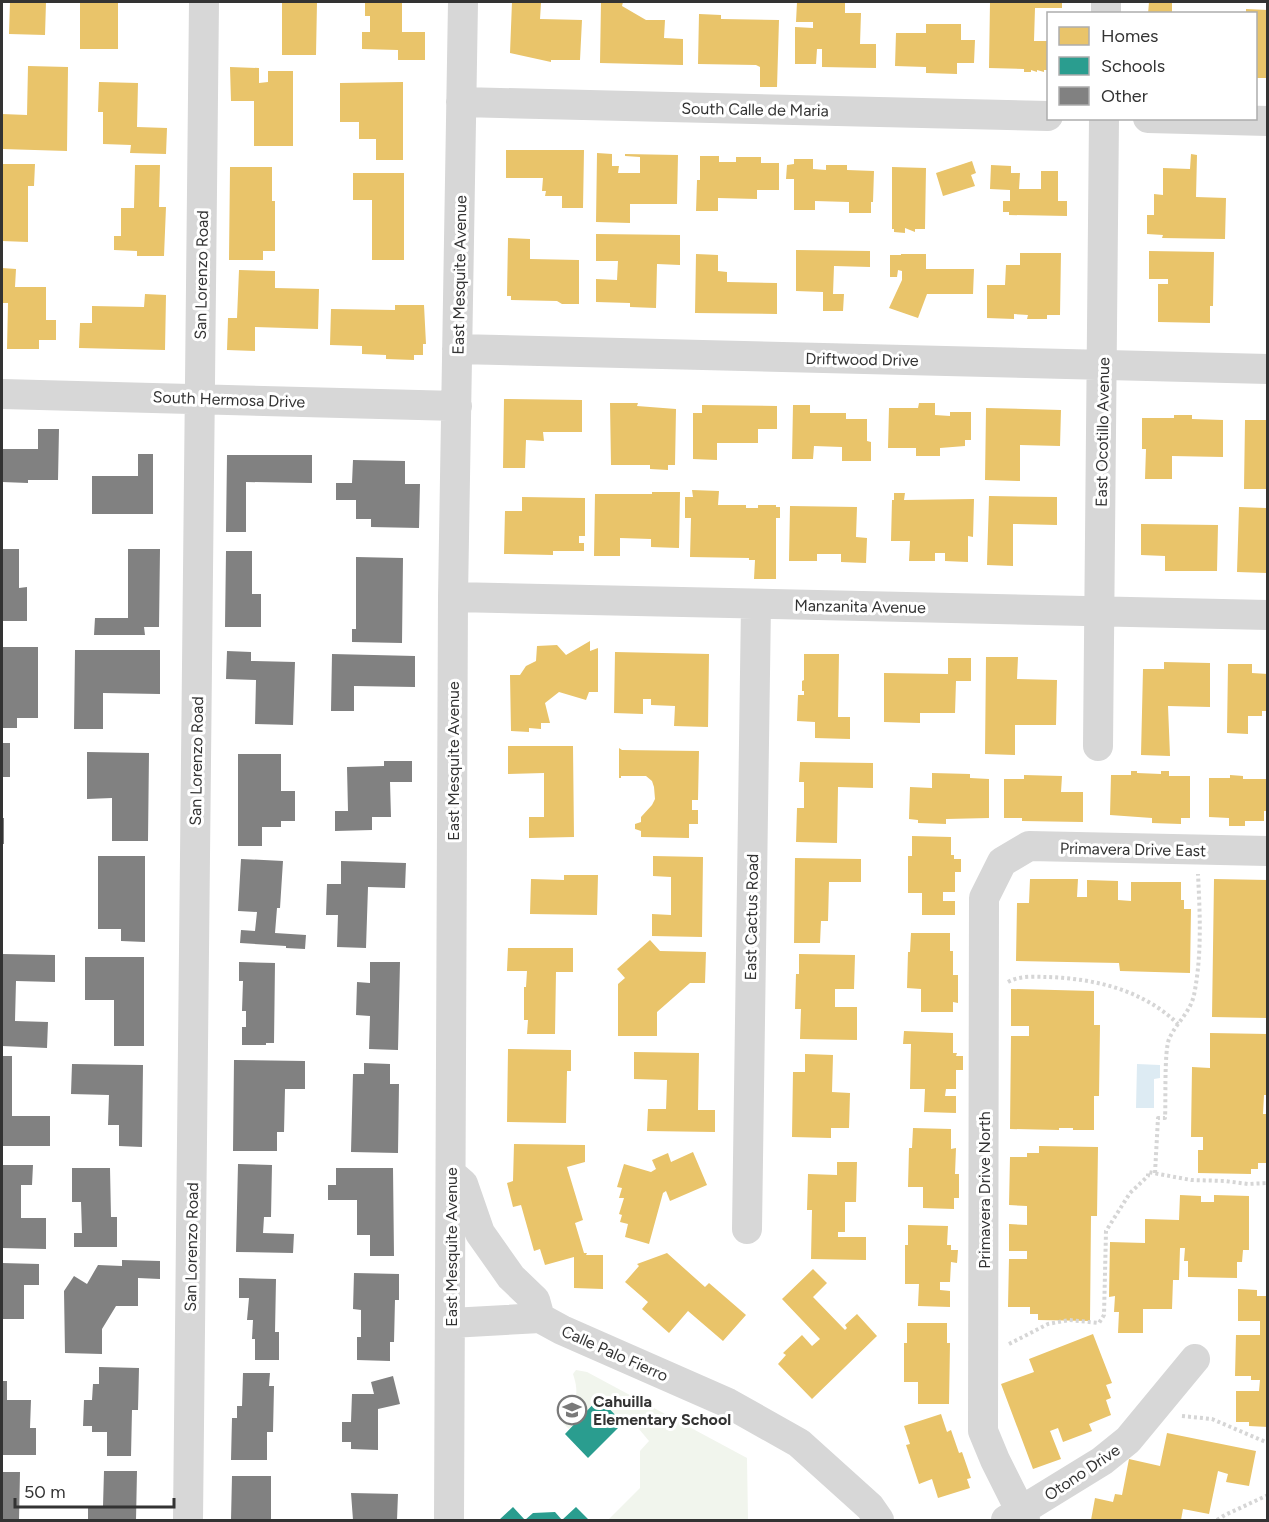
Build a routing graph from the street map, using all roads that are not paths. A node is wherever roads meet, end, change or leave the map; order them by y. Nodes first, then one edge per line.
1 (204, 2) edge
2 (463, 2) edge
3 (461, 102) junction
4 (1047, 116) edge
5 (1104, 120) edge
6 (1228, 120) edge
7 (1268, 121) edge
8 (457, 349) junction
9 (1102, 365) junction
10 (1268, 369) edge
11 (2, 394) edge
12 (200, 398) junction
13 (457, 406) junction
14 (453, 597) junction
15 (756, 604) junction
16 (1100, 611) junction
17 (1268, 615) edge
18 (1098, 746) dead end
19 (1268, 851) edge
20 (1002, 862) joint
21 (452, 1174) junction
22 (747, 1229) dead end
23 (540, 1318) junction
24 (451, 1323) junction
25 (1195, 1359) dead end
26 (1017, 1518) edge
27 (188, 1521) edge
28 (449, 1521) edge
29 (879, 1521) edge

1 - 12 street, San Lorenzo Road
2 - 3 street, East Mesquite Avenue
3 - 4 street, South Calle de Maria
3 - 8 street, East Mesquite Avenue
5 - 9 street, East Ocotillo Avenue
6 - 7 street
8 - 9 street, Driftwood Drive
8 - 13 street, East Mesquite Avenue
9 - 10 street, Driftwood Drive
9 - 16 street, East Ocotillo Avenue
11 - 12 street, South Hermosa Drive
12 - 13 street, South Hermosa Drive
12 - 27 street, San Lorenzo Road
13 - 14 street, East Mesquite Avenue
14 - 15 street, Manzanita Avenue
14 - 21 street, East Mesquite Avenue
15 - 16 street, Manzanita Avenue
15 - 22 street, East Cactus Road
16 - 17 street, Manzanita Avenue
16 - 18 street, East Ocotillo Avenue
19 - 20 street, Primavera Drive East
20 - 26 street, Primavera Drive North
21 - 23 street
21 - 24 street, East Mesquite Avenue
23 - 24 street
23 - 29 street, Calle Palo Fierro
24 - 28 street, East Mesquite Avenue
25 - 26 street, Otono Drive

